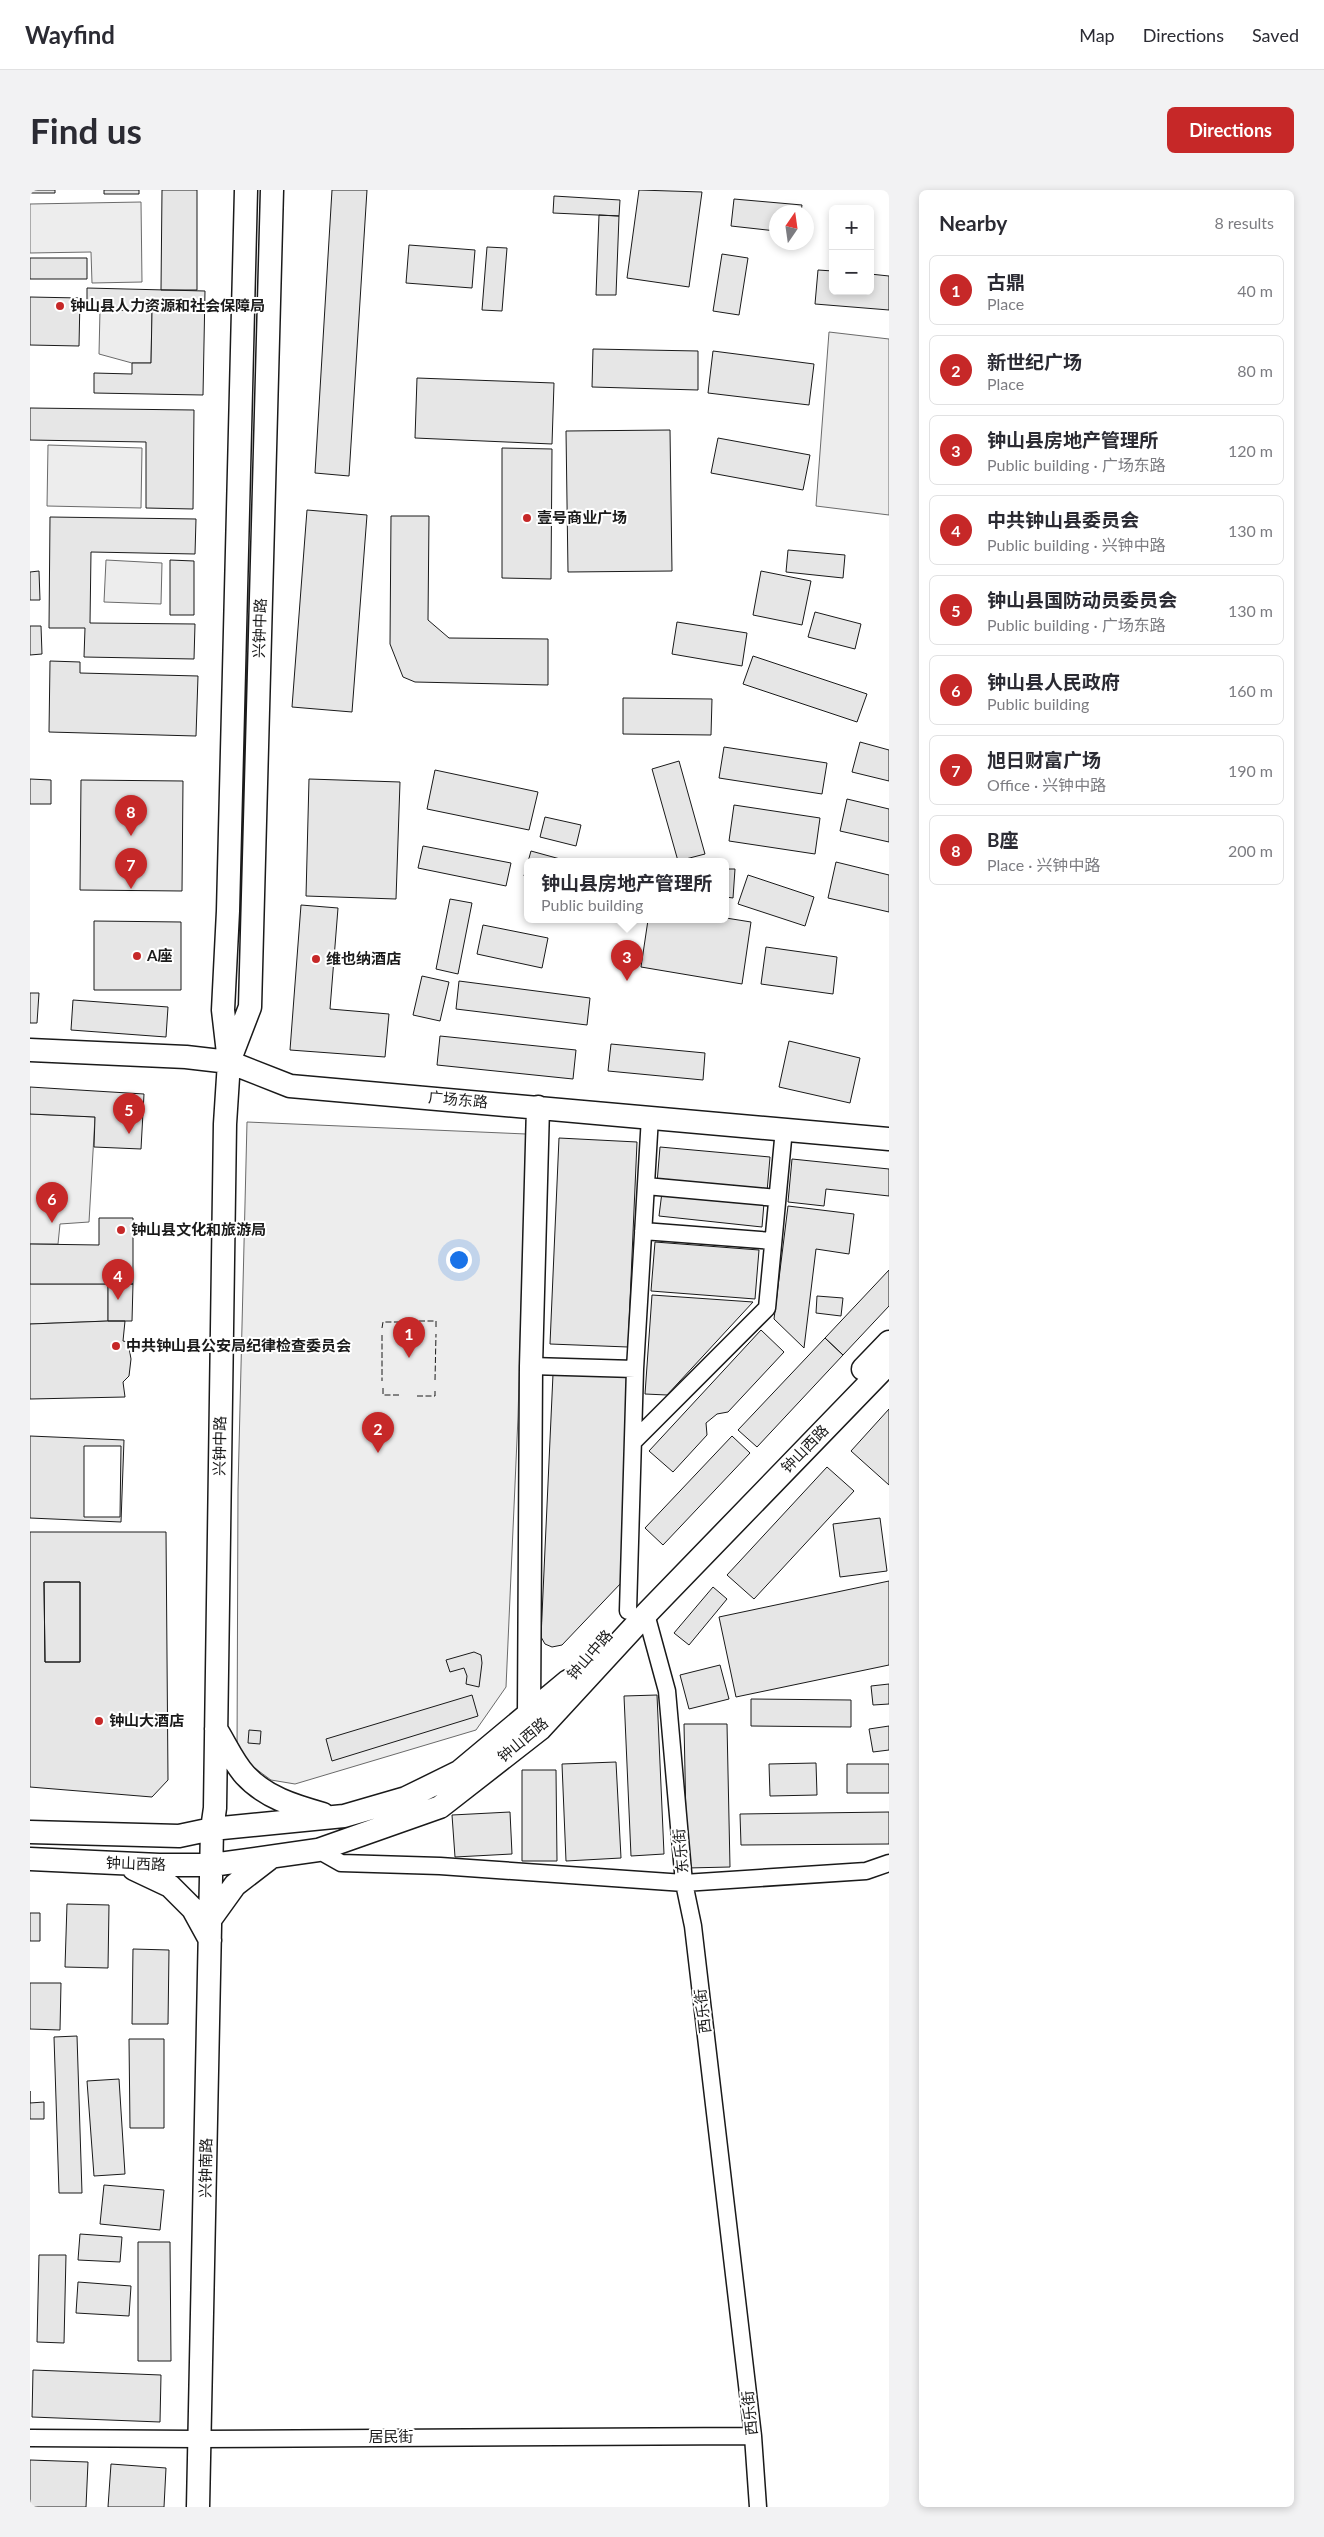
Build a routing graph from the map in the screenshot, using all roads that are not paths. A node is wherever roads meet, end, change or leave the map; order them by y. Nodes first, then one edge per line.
1 (246, 190) edge
2 (272, 190) edge
3 (30, 1050) edge
4 (228, 1062) junction
5 (538, 1107) junction
6 (650, 1117) junction
7 (784, 1129) junction
8 (889, 1139) edge
9 (646, 1186) junction
10 (777, 1198) junction
11 (644, 1231) junction
12 (773, 1241) junction
13 (889, 1342) edge
14 (889, 1362) edge
15 (531, 1366) junction
16 (635, 1369) junction
17 (633, 1442) junction
18 (637, 1612) junction
19 (534, 1721) junction
20 (216, 1729) junction
21 (336, 1818) junction
22 (212, 1829) junction
23 (30, 1832) edge
24 (318, 1850) junction
25 (272, 1856) junction
26 (30, 1859) edge
27 (889, 1863) edge
28 (124, 1864) junction
29 (212, 1865) junction
30 (684, 1884) junction
31 (212, 1917) junction
32 (211, 1943) junction
33 (753, 2436) junction
34 (30, 2438) edge
35 (200, 2438) junction
36 (198, 2507) edge
37 (758, 2507) edge

1 - 4 main road, 兴钟中路
2 - 4 main road, 兴钟中路
3 - 4 main road, 广场东路
4 - 5 main road, 广场东路
4 - 20 main road, 兴钟中路
5 - 6 main road, 广场东路
5 - 15 main road
6 - 7 main road, 广场东路
6 - 9 street, 东乐街
7 - 8 main road, 广场东路
7 - 10 street
9 - 10 street
9 - 11 street, 东乐街
10 - 12 street
11 - 12 street
11 - 16 street, 东乐街
12 - 17 street
13 - 18 main road, 钟山中路
14 - 18 main road, 钟山西路
15 - 16 street
15 - 19 main road
16 - 17 street, 东乐街
17 - 18 street, 东乐街
18 - 19 main road, 钟山中路
18 - 30 street, 东乐街
19 - 21 main road, 钟山中路
19 - 24 main road, 钟山西路
20 - 21 main road
20 - 22 main road, 兴钟中路
21 - 22 main road, 钟山中路
22 - 23 main road, 钟山西路
22 - 29 main road, 兴钟南路
24 - 25 main road, 钟山西路
24 - 30 street
25 - 29 main road, 钟山西路
25 - 31 main road
26 - 28 main road, 钟山西路
27 - 30 street, 东乐街
28 - 29 main road, 钟山西路
28 - 32 main road
29 - 31 main road, 兴钟南路
30 - 33 street, 西乐街
31 - 32 main road, 兴钟南路
32 - 35 main road, 兴钟南路
33 - 35 street, 居民街
33 - 37 street, 西乐街
34 - 35 street, 居民街
35 - 36 main road, 兴钟南路

